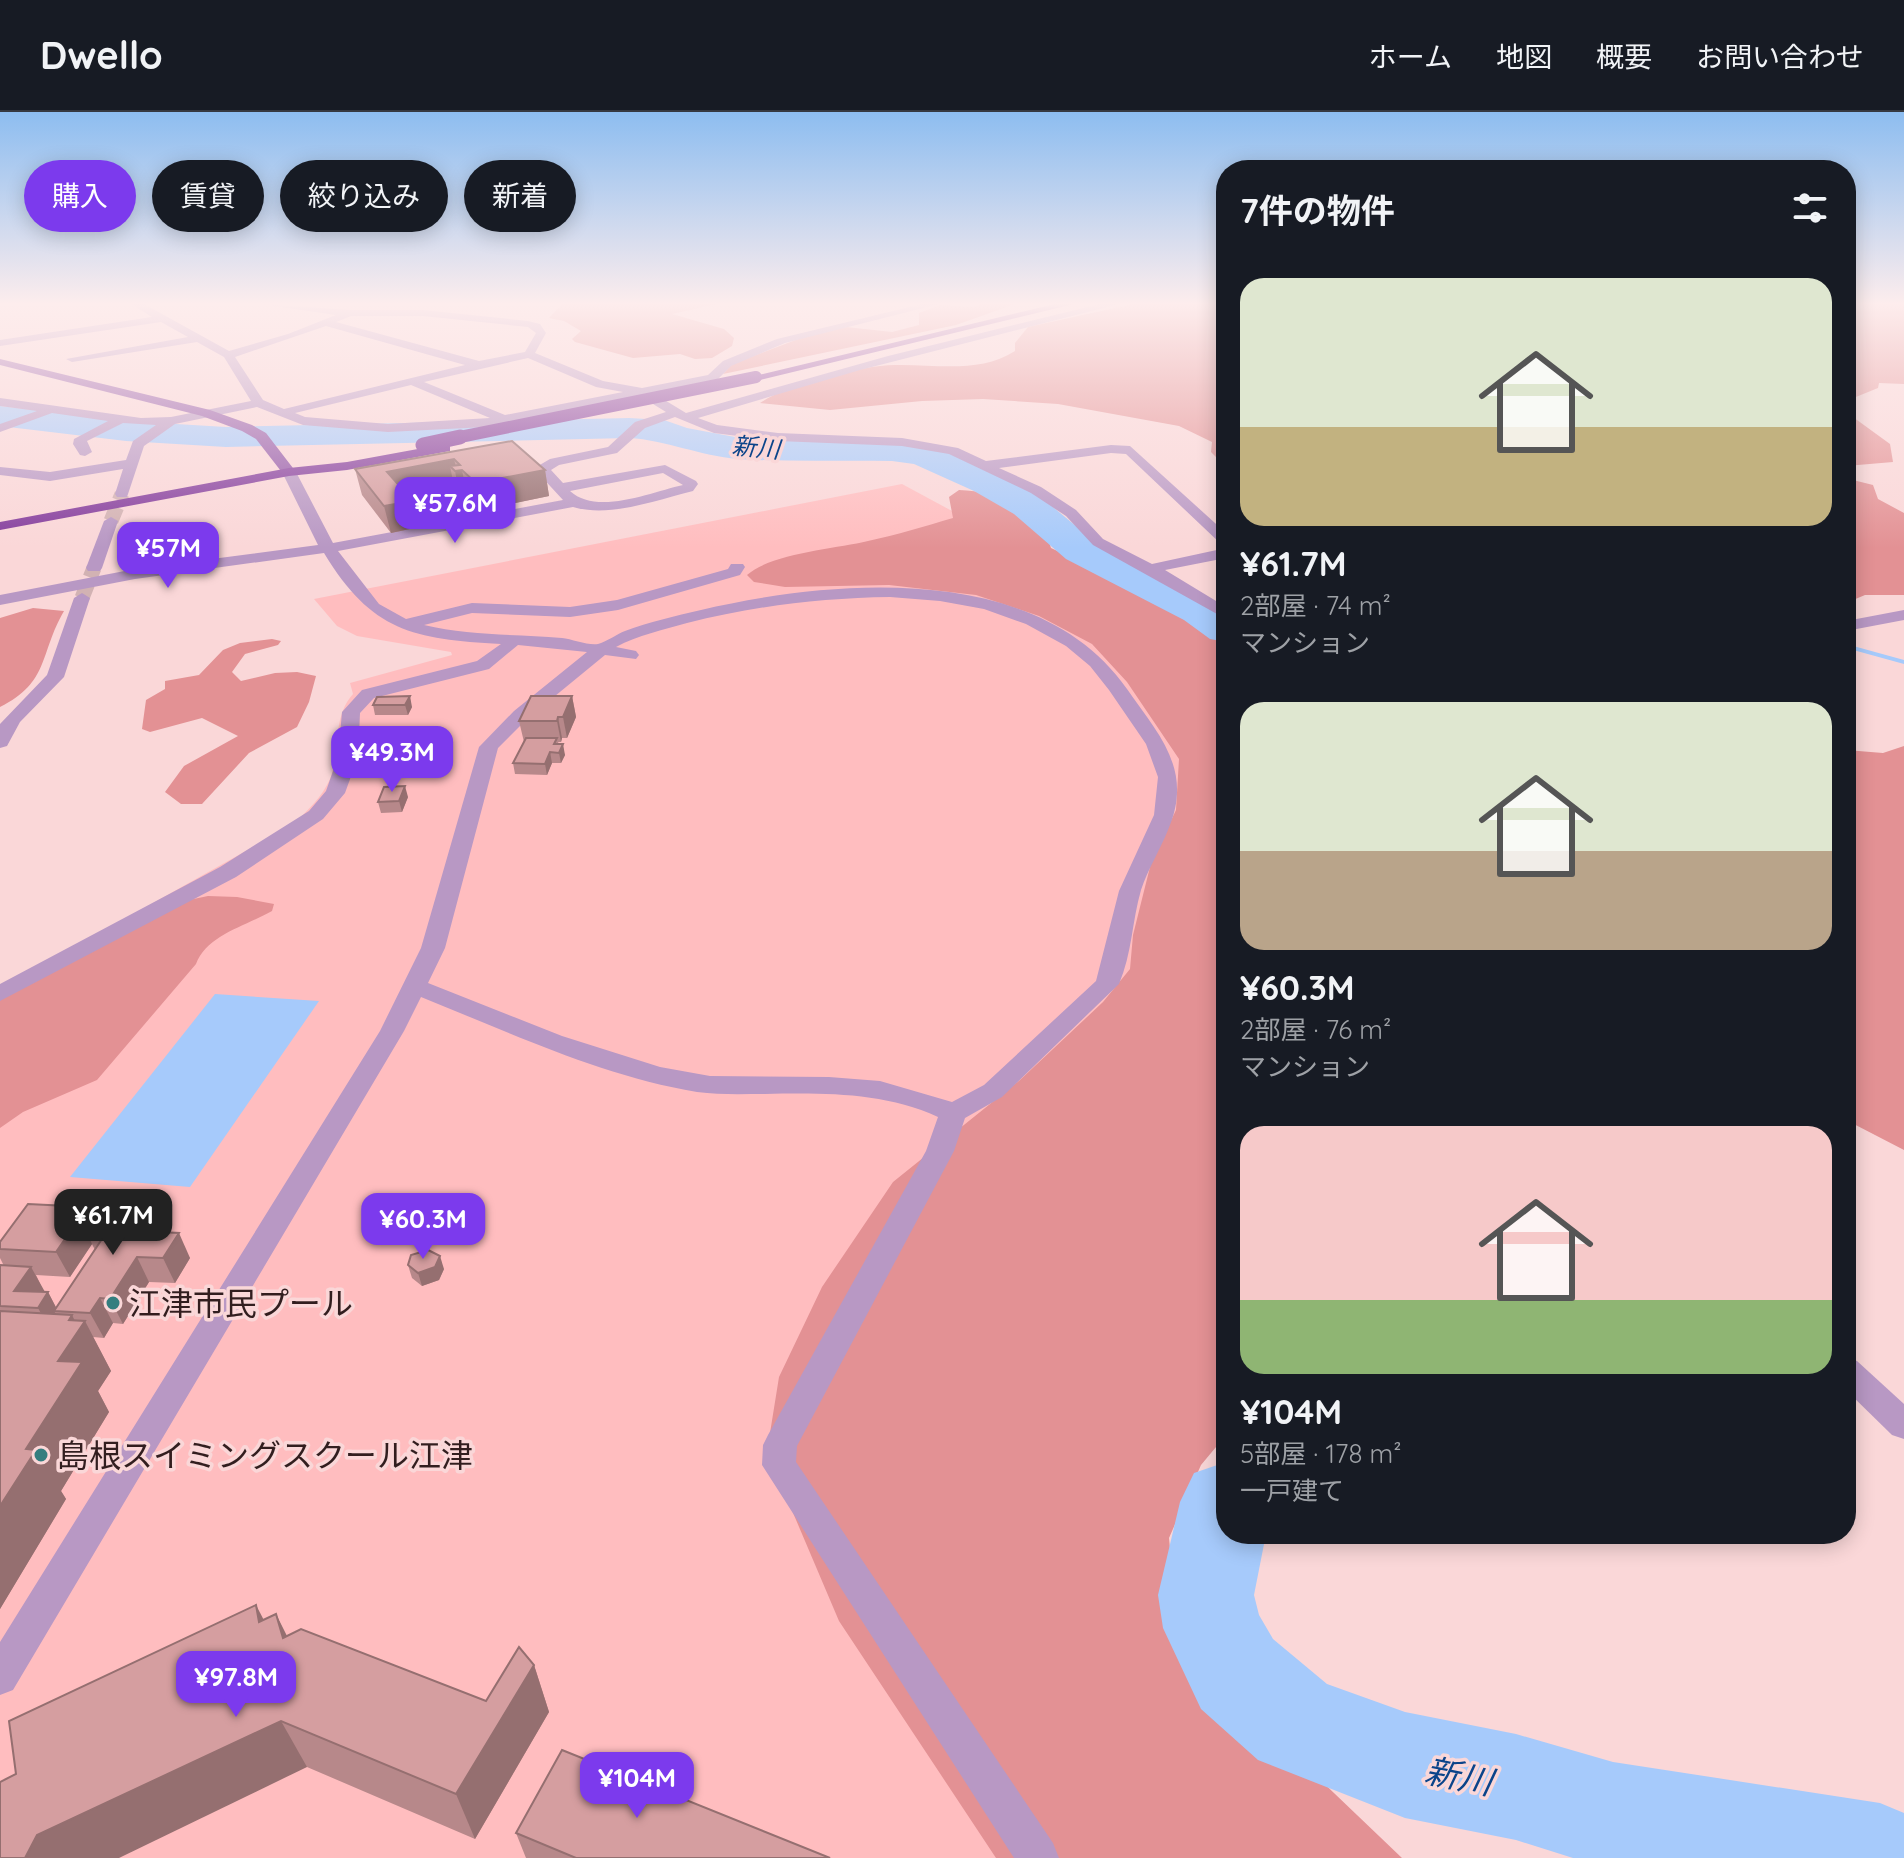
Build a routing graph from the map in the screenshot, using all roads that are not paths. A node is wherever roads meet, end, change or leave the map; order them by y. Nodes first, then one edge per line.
1 (95, 385) edge
2 (247, 385) edge
3 (394, 385) edge
4 (423, 385) edge
5 (612, 385) edge
6 (675, 385) edge
7 (728, 385) edge
8 (731, 385) edge
9 (790, 385) edge
10 (642, 392) junction
11 (0, 402) edge
12 (258, 403) junction
13 (46, 412) junction
14 (206, 413) junction
15 (282, 413) junction
16 (681, 415) junction
17 (505, 420) junction
18 (116, 422) junction
19 (167, 424) junction
20 (6, 426) edge
21 (85, 452) dead end
22 (131, 463) junction
23 (988, 465) junction
24 (0, 471) edge
25 (289, 472) junction
26 (561, 488) junction
27 (122, 494) tunnel mouth
28 (574, 502) junction
29 (111, 521) tunnel mouth
30 (0, 526) edge
31 (1216, 531) edge
32 (329, 548) junction
33 (1216, 555) edge
34 (737, 567) dead end
35 (94, 568) tunnel mouth
36 (1149, 569) junction
37 (82, 598) tunnel mouth
38 (0, 600) edge
39 (1216, 608) edge
40 (1904, 615) edge
41 (1856, 624) edge
42 (406, 625) junction
43 (512, 641) junction
44 (602, 650) junction
45 (630, 655) dead end
46 (0, 742) edge
47 (414, 986) junction
48 (0, 994) edge
49 (953, 1113) junction
50 (1856, 1379) edge
51 (1904, 1425) edge
52 (0, 1677) edge
53 (1038, 1858) edge

1 - 14 main road
2 - 12 street
3 - 15 street
4 - 17 street
5 - 10 street
6 - 10 street
7 - 25 highway, bridge
8 - 25 highway
9 - 16 street
10 - 16 street
10 - 17 street
11 - 13 street
12 - 14 street
12 - 15 street
13 - 18 street
13 - 20 street
14 - 19 street
14 - 25 main road
15 - 17 street
16 - 23 street
16 - 26 street
18 - 19 street
18 - 21 street
19 - 22 street
22 - 24 street
22 - 27 street
23 - 31 street
23 - 36 street
25 - 30 highway
25 - 32 street
26 - 28 street
26 - 28 street
28 - 32 street
29 - 35 street
32 - 38 street
32 - 42 street
33 - 36 street
34 - 42 street
36 - 39 street
37 - 46 street
40 - 41 street
42 - 43 street
43 - 44 street
43 - 48 street
44 - 45 street
44 - 47 street
44 - 49 street
47 - 49 street
47 - 52 street
49 - 53 street
50 - 51 street

